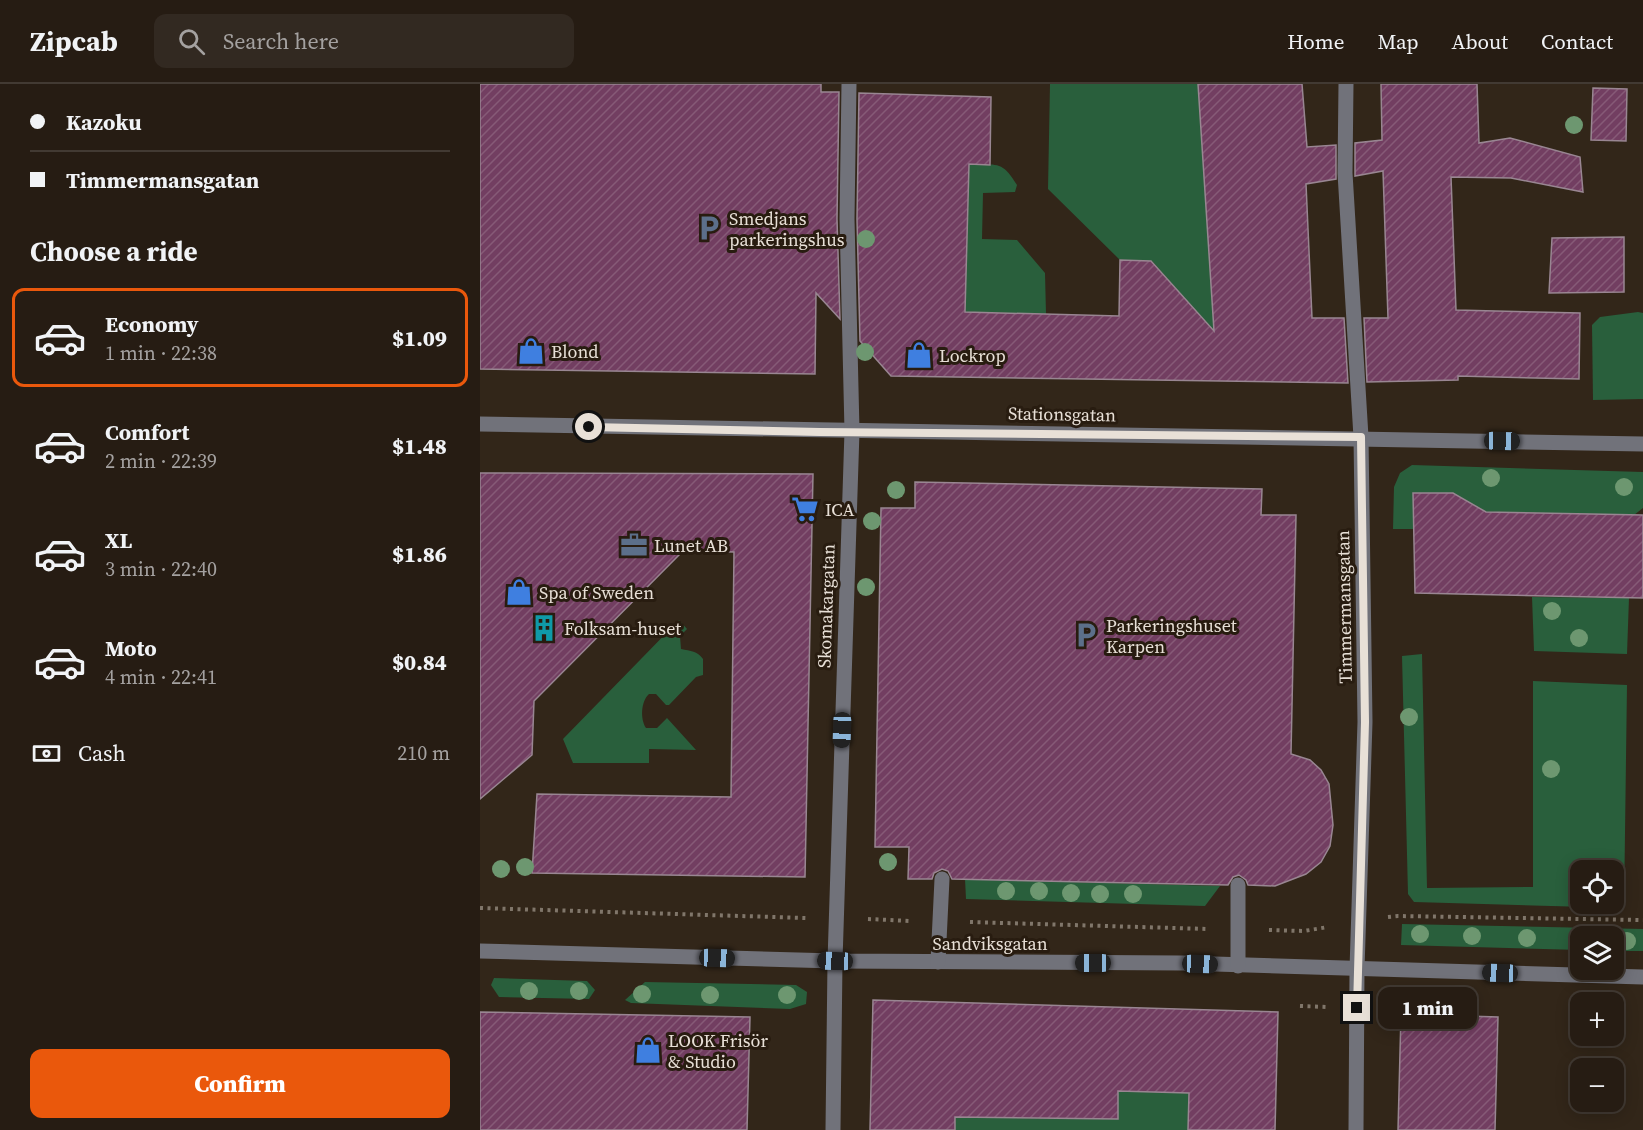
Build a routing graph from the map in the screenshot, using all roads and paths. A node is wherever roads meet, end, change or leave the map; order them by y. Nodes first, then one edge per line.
1 (849, 84) edge
2 (1346, 84) edge
3 (480, 424) edge
4 (852, 431) junction
5 (1361, 437) junction
6 (1643, 444) edge
7 (942, 879) dead end
8 (1239, 885) dead end
9 (480, 908) edge
10 (836, 918) junction
11 (1643, 920) edge
12 (939, 921) junction
13 (1359, 922) junction
14 (1238, 930) junction
15 (480, 951) edge
16 (835, 961) junction
17 (938, 962) junction
18 (1238, 966) junction
19 (1357, 969) junction
20 (1643, 977) edge
21 (833, 1130) edge
22 (1356, 1130) edge

1 - 4 street, Skomakargatan
2 - 5 street, Timmermansgatan
3 - 4 street, Stationsgatan
4 - 5 street, Stationsgatan
4 - 10 street, Skomakargatan
5 - 6 street, Stationsgatan
5 - 13 street, Timmermansgatan
7 - 12 street
8 - 14 street
9 - 10 path
10 - 12 path
10 - 16 street, Skomakargatan
11 - 13 path
12 - 14 path
12 - 17 street
13 - 14 path
13 - 19 street, Timmermansgatan
14 - 18 street
15 - 16 street, Sandviksgatan
16 - 17 street, Sandviksgatan
16 - 21 street, Skomakargatan
17 - 18 street, Sandviksgatan
18 - 19 street, Sandviksgatan
19 - 20 street, Sandviksgatan
19 - 22 street, Timmermansgatan

